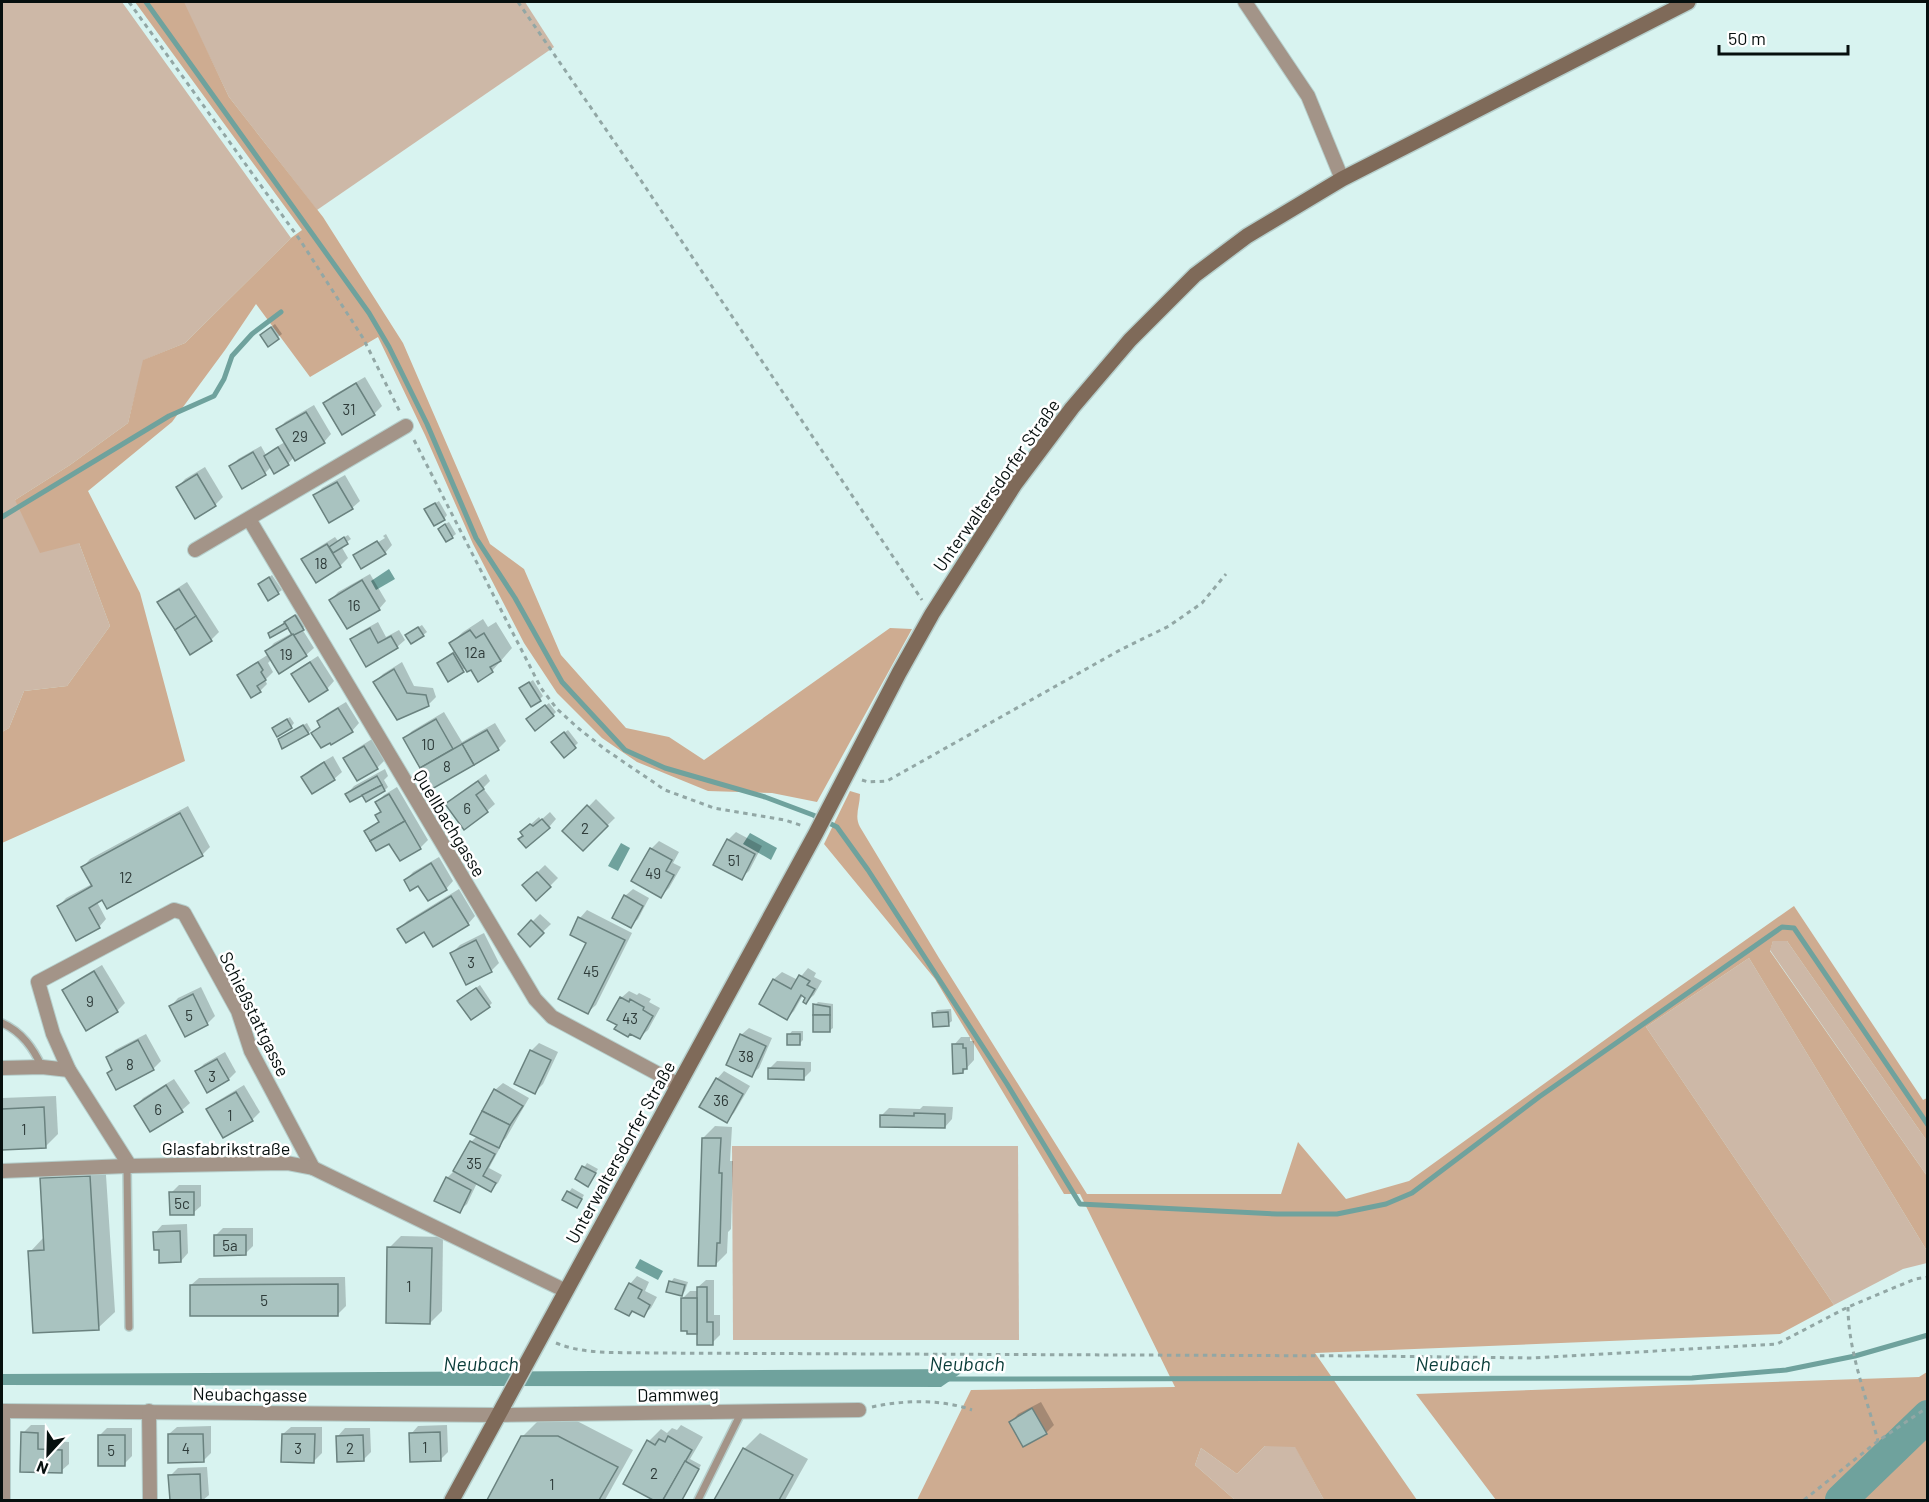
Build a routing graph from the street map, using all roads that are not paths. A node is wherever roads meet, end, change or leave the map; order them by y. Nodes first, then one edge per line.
1 (1245, 2) edge
2 (1688, 2) edge
3 (1342, 179) junction
4 (406, 426) road end
5 (249, 519) junction
6 (195, 550) dead end
7 (2, 1023) edge
8 (42, 1067) junction
9 (2, 1068) edge
10 (69, 1070) junction
11 (679, 1085) junction
12 (129, 1166) junction
13 (313, 1168) junction
14 (2, 1171) edge
15 (566, 1291) junction
16 (129, 1327) dead end
17 (859, 1410) road end
18 (2, 1411) edge
19 (149, 1411) junction
20 (742, 1411) junction
21 (499, 1415) junction
22 (3, 1500) edge
23 (150, 1500) edge
24 (453, 1500) edge
25 (698, 1500) edge

1 - 3 street
2 - 3 main road, Unterwaltersdorfer Straße
3 - 11 main road, Unterwaltersdorfer Straße
4 - 5 street
5 - 6 street
5 - 11 street, Quellbachgasse
7 - 8 lane
8 - 9 street
8 - 10 street
10 - 12 street
10 - 13 street, Schießstattgasse
11 - 15 main road, Unterwaltersdorfer Straße
12 - 13 street, Glasfabrikstraße
12 - 14 street, Glasfabrikstraße
12 - 16 lane
13 - 15 street, Glasfabrikstraße
15 - 21 main road, Unterwaltersdorfer Straße
17 - 20 street, Dammweg
18 - 19 street, Neubachgasse
18 - 22 street
19 - 21 street, Neubachgasse
19 - 23 street
20 - 21 street, Dammweg
20 - 25 lane
21 - 24 main road, Unterwaltersdorfer Straße

